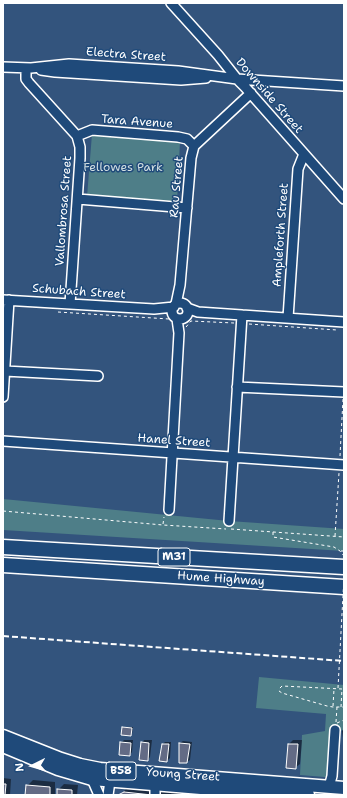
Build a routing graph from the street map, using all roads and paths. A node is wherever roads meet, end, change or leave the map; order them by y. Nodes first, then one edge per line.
1 (174, 4) edge
2 (3, 68) edge
3 (29, 68) junction
4 (237, 79) junction
5 (344, 86) edge
6 (251, 93) junction
7 (77, 136) junction
8 (194, 146) junction
9 (304, 154) junction
10 (78, 199) junction
11 (344, 199) edge
12 (187, 208) junction
13 (6, 300) edge
14 (70, 304) junction
15 (54, 311) dead end
16 (179, 316) junction
17 (288, 318) junction
18 (241, 319) junction
19 (344, 322) edge
20 (336, 330) dead end
21 (5, 371) junction
22 (98, 376) dead end
23 (237, 387) junction
24 (344, 392) edge
25 (3, 397) edge
26 (3, 441) edge
27 (173, 453) junction
28 (232, 457) junction
29 (344, 465) edge
30 (169, 510) dead end
31 (3, 511) edge
32 (230, 521) dead end
33 (272, 532) junction
34 (344, 537) edge
35 (4, 547) edge
36 (340, 551) junction
37 (344, 551) edge
38 (344, 556) edge
39 (3, 566) edge
40 (344, 567) edge
41 (344, 577) edge
42 (344, 587) edge
43 (334, 688) junction
44 (338, 688) junction
45 (333, 707) junction
46 (337, 707) junction
47 (341, 707) junction
48 (344, 707) edge
49 (344, 720) edge
50 (336, 727) junction
51 (3, 736) edge
52 (3, 746) edge
53 (100, 769) junction
54 (92, 779) junction
55 (110, 781) junction
56 (344, 788) edge
57 (155, 790) edge
58 (329, 792) edge
59 (100, 795) edge
60 (108, 795) edge
61 (308, 795) edge

1 - 4 street, Downside Street
2 - 3 street, Electra Street
3 - 4 street, Electra Street
3 - 7 street
4 - 5 street, Electra Street
4 - 6 street, Downside Street
6 - 8 street, Rau Street
6 - 9 street, Downside Street
7 - 8 street, Tara Avenue
7 - 10 street, Vallombrosa Street
8 - 12 street, Rau Street
9 - 11 street, Downside Street
9 - 17 street, Ampleforth Street
10 - 12 street
10 - 14 street, Vallombrosa Street
12 - 16 street, Rau Street
13 - 14 street, Schubach Street
13 - 21 street
14 - 16 street, Schubach Street
15 - 16 path
16 - 18 street, Schubach Street
16 - 18 path
16 - 27 street, Rau Street
17 - 18 street, Schubach Street
17 - 19 street, Schubach Street
18 - 20 path
18 - 23 street
21 - 22 street
21 - 25 street
23 - 24 street
23 - 28 street
26 - 27 street, Hanel Street
27 - 28 street, Hanel Street
27 - 30 street, Rau Street
28 - 29 street, Hanel Street
28 - 32 street
31 - 33 path
33 - 34 path
33 - 36 path
35 - 40 highway, Hume Highway / M31
36 - 37 path
36 - 38 path
39 - 42 highway, Hume Highway / M31
41 - 44 path, bridge
43 - 44 path
43 - 45 path
43 - 45 path
44 - 47 path
45 - 46 path
46 - 47 path
46 - 50 path
47 - 48 path
49 - 50 path
50 - 58 street
51 - 53 main road, Young Street / B58
52 - 54 main road, Young Street / B58
53 - 55 main road
53 - 58 main road, Young Street / B58
54 - 55 main road, Young Street / B58
54 - 59 street
55 - 57 main road, Young Street / B58
55 - 60 street
56 - 58 main road, Young Street / B58
57 - 61 main road, Young Street / B58

